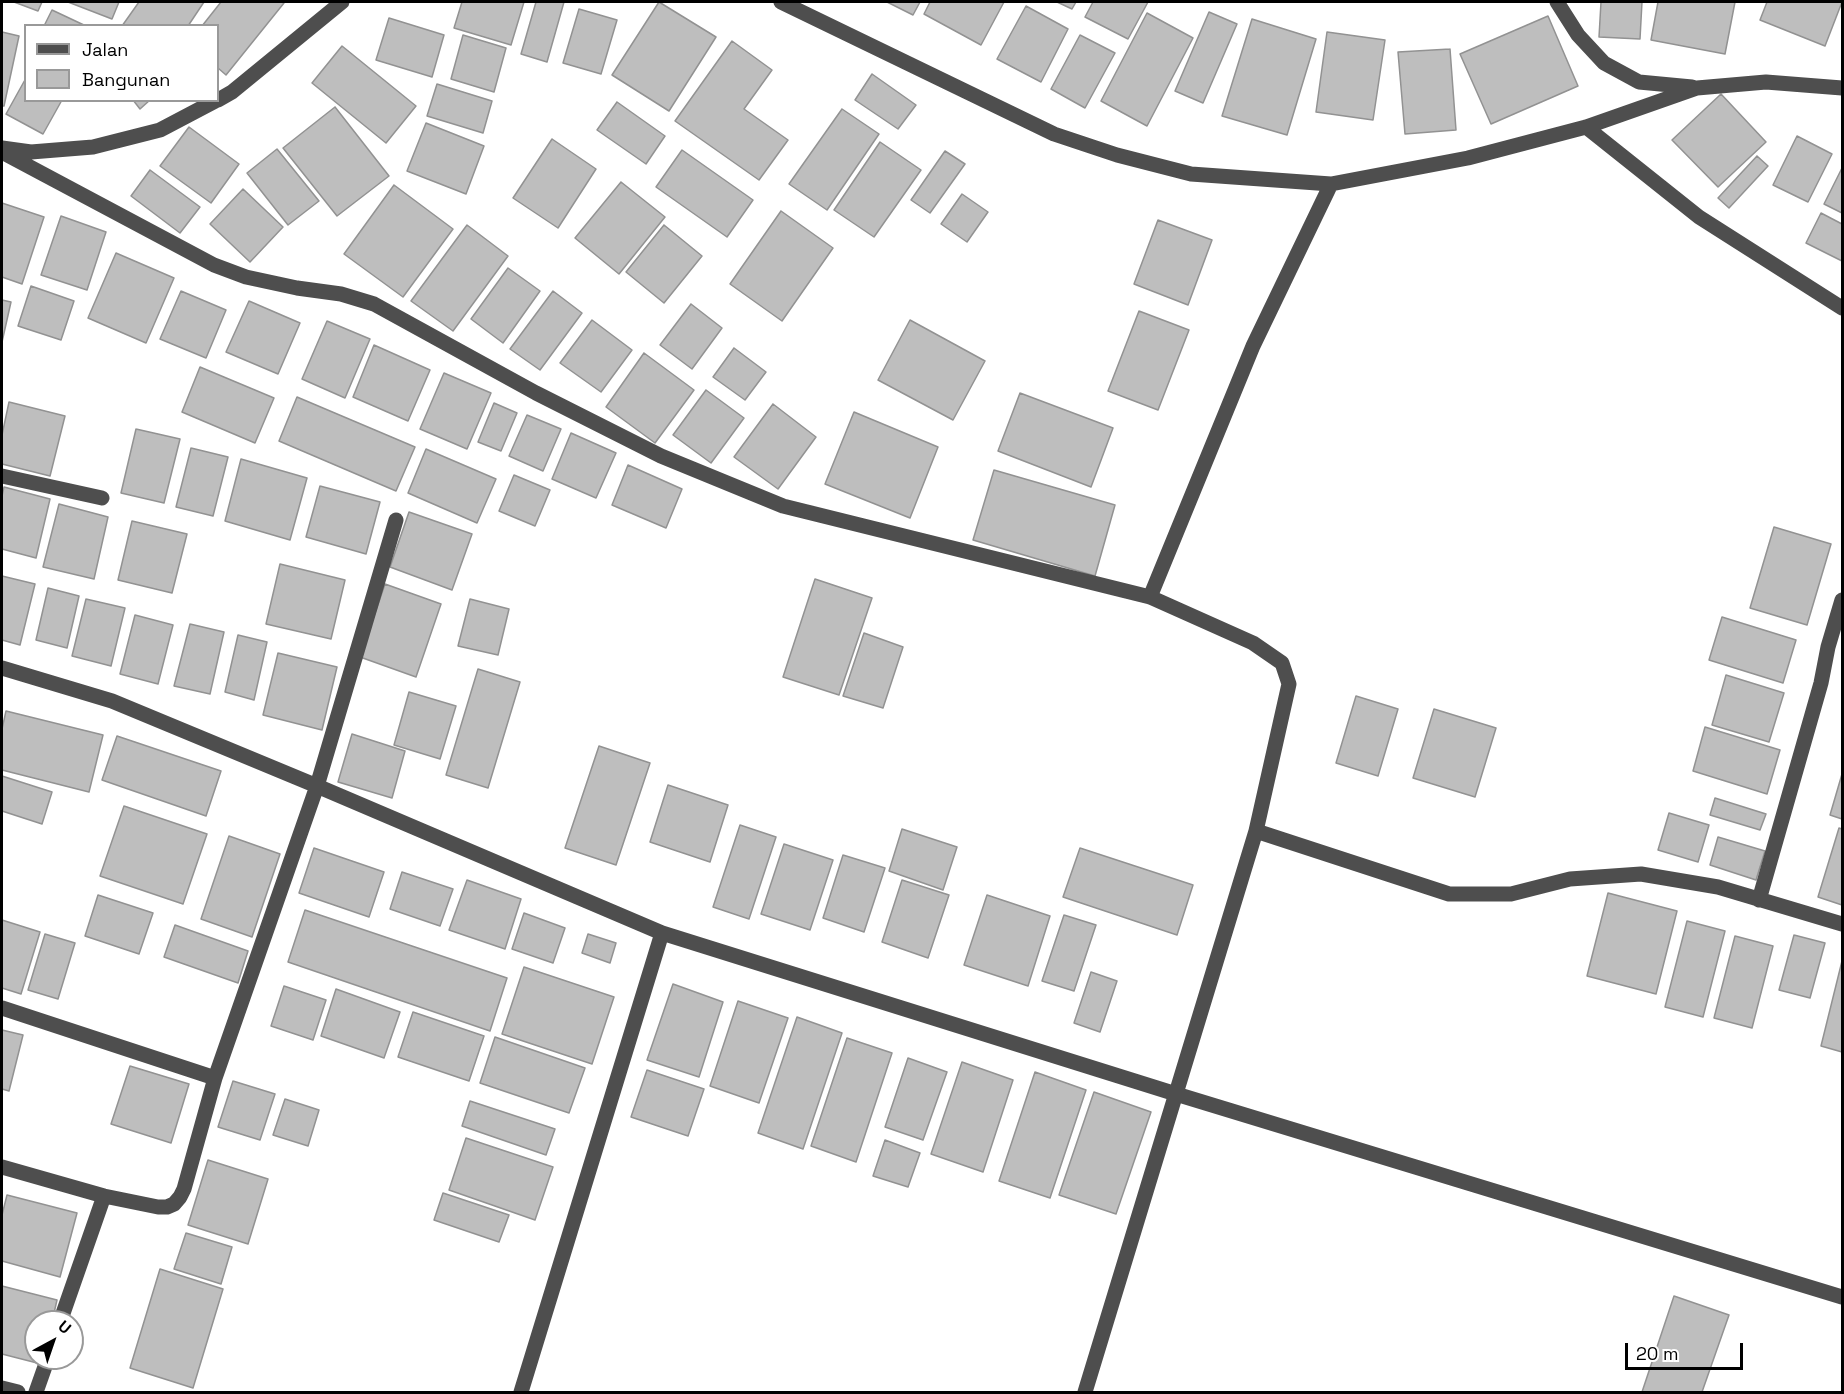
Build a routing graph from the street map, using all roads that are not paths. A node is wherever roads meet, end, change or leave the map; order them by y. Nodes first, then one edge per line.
1 (340, 2) edge
2 (781, 2) edge
3 (1557, 2) edge
4 (1697, 88) junction
5 (1842, 88) edge
6 (219, 99) edge
7 (213, 102) edge
8 (1586, 127) junction
9 (2, 150) edge
10 (1331, 184) junction
11 (1842, 308) edge
12 (2, 476) edge
13 (102, 498) dead end
14 (396, 520) dead end
15 (1150, 597) junction
16 (1842, 600) edge
17 (2, 668) edge
18 (317, 786) junction
19 (1256, 831) junction
20 (1759, 900) junction
21 (1842, 924) edge
22 (662, 933) junction
23 (2, 1008) edge
24 (215, 1078) junction
25 (1176, 1094) junction
26 (2, 1167) edge
27 (104, 1196) junction
28 (1842, 1297) edge
29 (64, 1310) edge
30 (44, 1370) edge
31 (2, 1388) edge
32 (18, 1392) edge
33 (36, 1392) edge
34 (521, 1392) edge
35 (1085, 1392) edge

1 - 6 street
2 - 10 street
3 - 4 street
4 - 5 street
4 - 8 street
7 - 9 street
8 - 10 street
8 - 11 street
9 - 15 street
10 - 15 street
12 - 13 street
14 - 18 street
15 - 19 street
16 - 20 street
17 - 18 street
18 - 22 street
18 - 24 street
19 - 20 street
19 - 25 street
20 - 21 street
22 - 25 street
22 - 34 street
23 - 24 street
24 - 27 street
25 - 28 street
25 - 35 street
26 - 27 street
27 - 29 street
30 - 33 street
31 - 32 street

